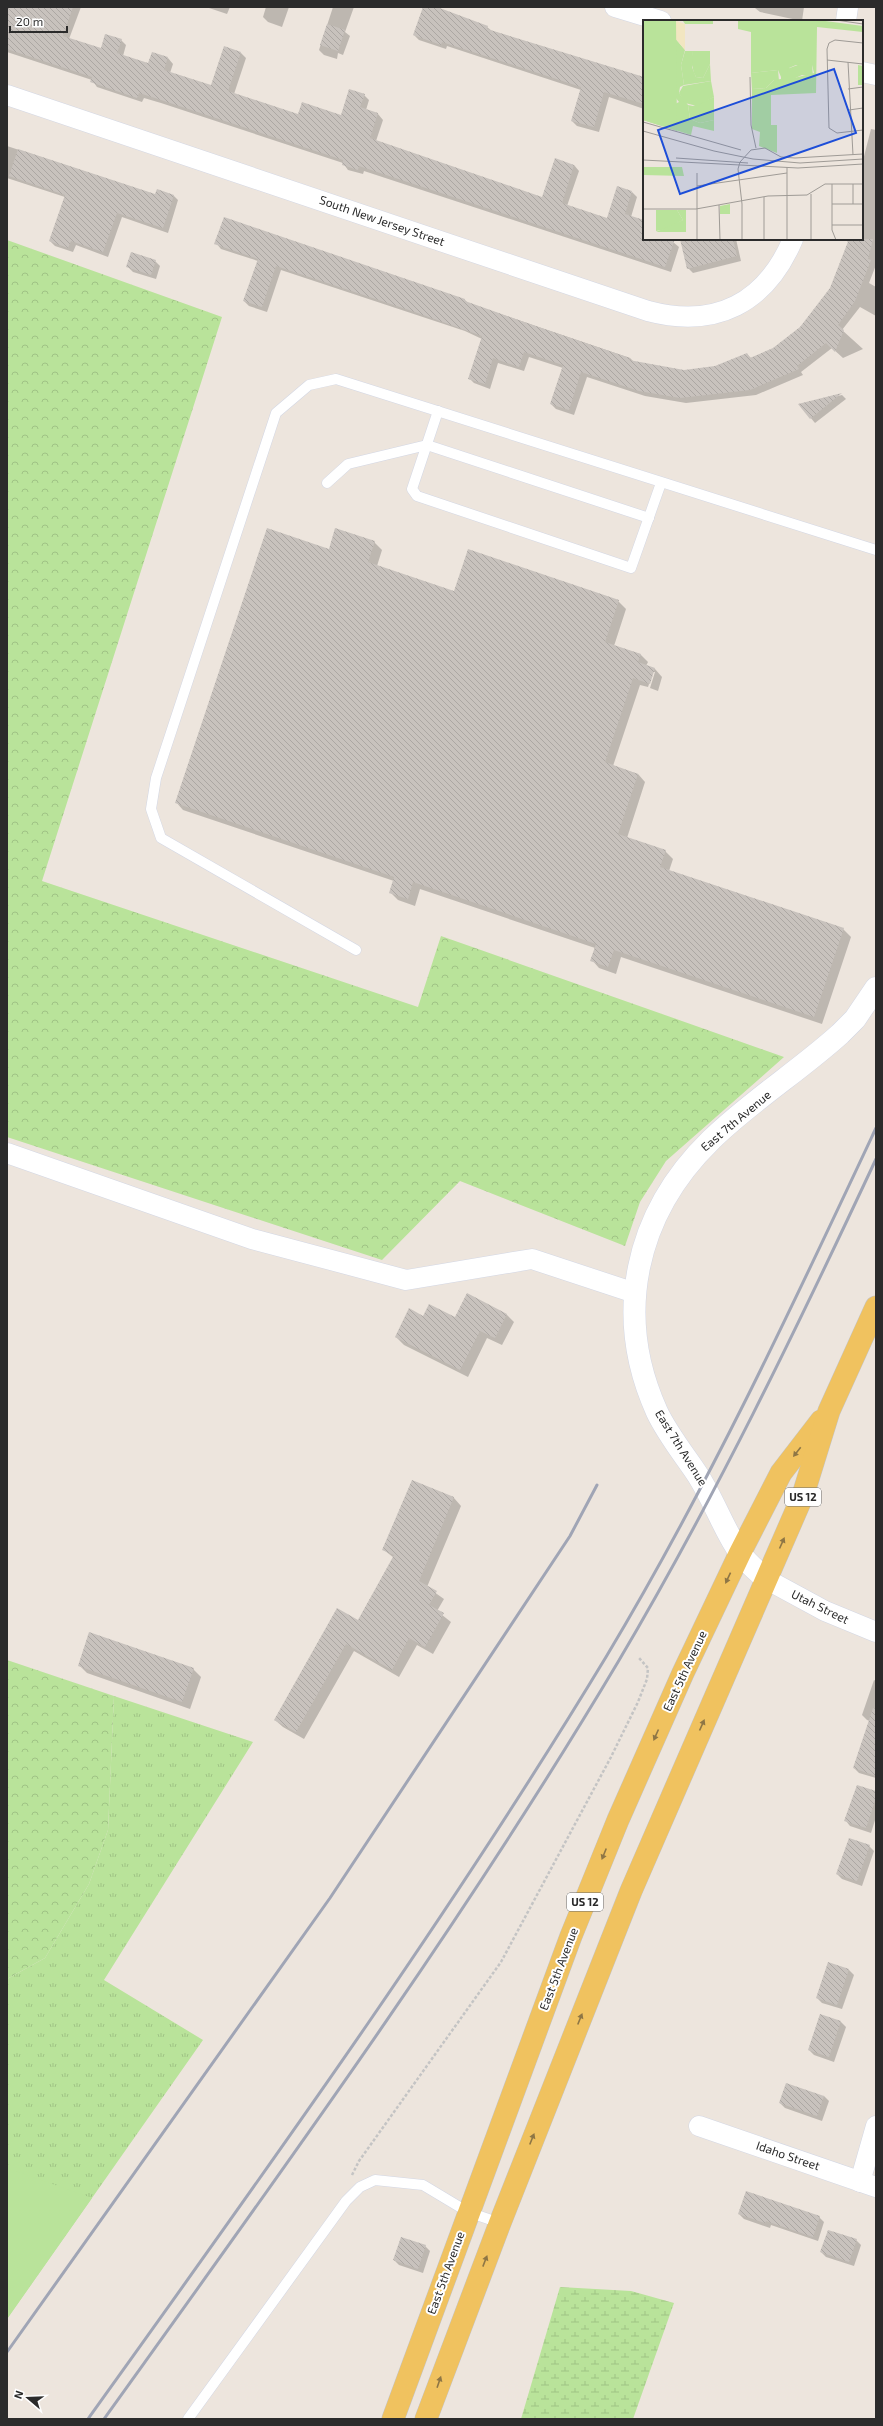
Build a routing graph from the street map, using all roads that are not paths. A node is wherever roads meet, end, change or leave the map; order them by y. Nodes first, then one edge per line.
1 (615, 7) edge
2 (848, 7) edge
3 (658, 20) edge
4 (846, 20) edge
5 (863, 72) edge
6 (876, 75) edge
7 (7, 95) edge
8 (793, 240) edge
9 (438, 411) junction
10 (427, 445) junction
11 (326, 483) dead end
12 (661, 483) junction
13 (649, 518) junction
14 (876, 550) edge
15 (356, 950) dead end
16 (876, 988) edge
17 (7, 1153) edge
18 (635, 1293) junction
19 (876, 1306) edge
20 (829, 1410) junction
21 (740, 1553) junction
22 (766, 1579) junction
23 (876, 1632) edge
24 (699, 2126) dead end
25 (876, 2126) edge
26 (868, 2184) edge
27 (468, 2212) junction
28 (500, 2222) junction
29 (188, 2419) edge
30 (394, 2419) edge
31 (426, 2419) edge

1 - 3 street
2 - 4 street
5 - 6 street
7 - 8 street, South New Jersey Street
9 - 10 lane
9 - 12 lane
9 - 15 lane
10 - 11 lane
10 - 13 lane
10 - 13 lane
12 - 13 lane
12 - 14 lane
16 - 18 street, East 7th Avenue
17 - 18 street
18 - 21 street, East 7th Avenue
19 - 20 main road, East 5th Avenue / US 12
20 -> 21 main road, East 5th Avenue / US 12
22 -> 20 main road, East 5th Avenue / US 12
21 - 22 street, East 7th Avenue
21 -> 27 main road, East 5th Avenue / US 12
22 - 23 street, Utah Street
28 -> 22 main road, East 5th Avenue / US 12
24 - 26 street, Idaho Street
25 - 26 street
27 - 28 lane
27 - 29 lane
27 - 30 main road, East 5th Avenue / US 12
31 -> 28 main road, East 5th Avenue / US 12

